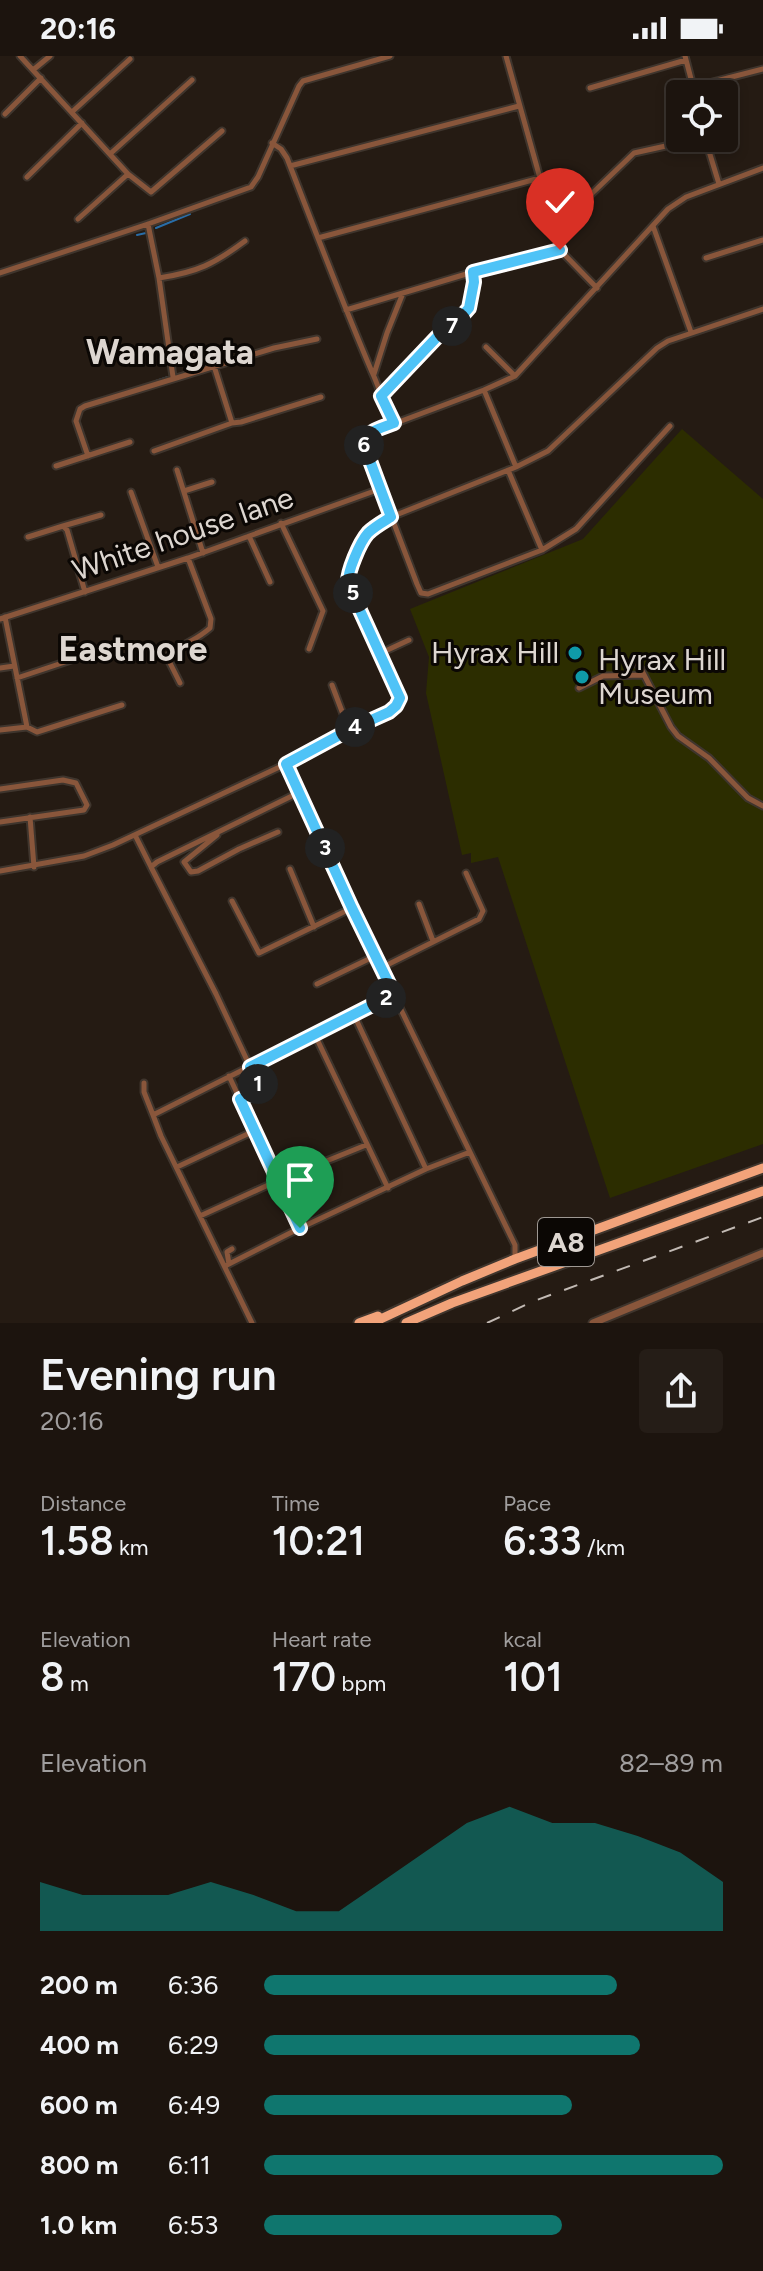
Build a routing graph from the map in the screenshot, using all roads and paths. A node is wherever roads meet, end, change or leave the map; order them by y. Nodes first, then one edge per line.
1 (20, 56) edge
2 (50, 56) edge
3 (390, 56) edge
4 (506, 56) edge
5 (685, 58) edge
6 (130, 59) dead end
7 (366, 59) edge
8 (763, 69) edge
9 (33, 70) junction
10 (41, 78) junction
11 (192, 80) dead end
12 (691, 80) edge
13 (720, 80) edge
14 (590, 88) dead end
15 (519, 106) junction
16 (72, 112) junction
17 (5, 114) dead end
18 (82, 123) junction
19 (222, 131) dead end
20 (272, 143) junction
21 (666, 146) edge
22 (709, 152) edge
23 (110, 154) junction
24 (290, 166) junction
25 (763, 168) edge
26 (128, 174) junction
27 (27, 177) dead end
28 (540, 178) junction
29 (719, 184) junction
30 (78, 219) dead end
31 (148, 224) junction
32 (653, 226) junction
33 (554, 230) junction
34 (318, 238) junction
35 (763, 240) edge
36 (245, 241) dead end
37 (560, 250) junction
38 (706, 258) dead end
39 (473, 272) junction
40 (0, 273) edge
41 (159, 278) junction
42 (597, 288) junction
43 (403, 293) junction
44 (763, 309) edge
45 (346, 310) junction
46 (691, 332) junction
47 (317, 339) dead end
48 (486, 347) dead end
49 (214, 366) junction
50 (374, 375) junction
51 (515, 376) junction
52 (173, 377) junction
53 (484, 390) junction
54 (381, 396) junction
55 (321, 397) dead end
56 (232, 423) junction
57 (394, 423) junction
58 (670, 426) dead end
59 (130, 442) dead end
60 (154, 451) dead end
61 (88, 456) junction
62 (56, 466) dead end
63 (516, 467) junction
64 (177, 470) dead end
65 (508, 470) junction
66 (212, 482) dead end
67 (380, 489) junction
68 (184, 491) junction
69 (131, 492) dead end
70 (101, 515) dead end
71 (391, 517) junction
72 (281, 523) junction
73 (63, 526) junction
74 (249, 536) junction
75 (28, 537) dead end
76 (542, 550) junction
77 (203, 553) junction
78 (188, 558) junction
79 (158, 567) junction
80 (270, 582) dead end
81 (85, 592) junction
82 (2, 618) edge
83 (409, 640) dead end
84 (309, 649) dead end
85 (101, 650) dead end
86 (381, 653) junction
87 (636, 663) dead end
88 (14, 666) junction
89 (0, 668) edge
90 (644, 675) junction
91 (17, 678) junction
92 (180, 683) dead end
93 (332, 685) dead end
94 (579, 688) dead end
95 (122, 705) dead end
96 (27, 727) junction
97 (0, 730) edge
98 (349, 730) junction
99 (286, 764) junction
100 (0, 789) edge
101 (300, 792) junction
102 (763, 806) edge
103 (30, 817) junction
104 (0, 822) edge
105 (227, 827) junction
106 (278, 832) dead end
107 (135, 835) junction
108 (34, 867) junction
109 (151, 867) junction
110 (290, 869) dead end
111 (0, 871) edge
112 (466, 873) dead end
113 (232, 901) dead end
114 (419, 904) dead end
115 (352, 908) junction
116 (314, 927) junction
117 (433, 941) junction
118 (375, 956) junction
119 (381, 968) junction
120 (317, 984) dead end
121 (394, 994) junction
122 (354, 1015) junction
123 (315, 1035) junction
124 (250, 1067) junction
125 (229, 1076) junction
126 (144, 1083) dead end
127 (240, 1099) junction
128 (153, 1115) junction
129 (254, 1131) junction
130 (366, 1145) junction
131 (470, 1152) junction
132 (177, 1167) junction
133 (763, 1168) edge
134 (426, 1169) junction
135 (277, 1181) junction
136 (388, 1188) junction
137 (763, 1191) edge
138 (200, 1216) junction
139 (300, 1228) junction
140 (232, 1249) dead end
141 (763, 1253) edge
142 (515, 1259) junction
143 (227, 1265) junction
144 (391, 1313) junction
145 (252, 1323) edge
146 (359, 1323) edge
147 (372, 1323) edge
148 (406, 1323) edge
149 (593, 1323) edge

1 - 9 street
2 - 9 street
3 - 7 street
4 - 15 street
5 - 12 street
5 - 14 street
6 - 16 street
7 - 20 street
8 - 13 street
9 - 10 street
10 - 16 street
10 - 17 street
11 - 23 street
15 - 24 street
15 - 28 street
16 - 18 street
18 - 23 street
18 - 27 street
19 - 26 street
20 - 24 street
20 - 31 street
21 - 33 street
22 - 29 street
23 - 26 street
24 - 34 street
25 - 29 street
26 - 30 street
28 - 33 street
28 - 34 street
29 - 32 street
31 - 40 street
31 - 41 street
32 - 42 street
32 - 46 street
33 - 37 street
34 - 45 street
35 - 38 street
36 - 41 street
37 - 39 street
37 - 42 street
39 - 43 street
39 - 54 street
41 - 52 street
42 - 51 street
43 - 45 street
43 - 50 street
44 - 46 street
45 - 50 street
46 - 63 street
47 - 49 street
48 - 51 street
49 - 52 street
49 - 56 street
50 - 54 street
51 - 53 street
52 - 61 street
53 - 57 street
53 - 63 street
54 - 57 street
55 - 56 street
56 - 60 street
57 - 67 street
58 - 76 street
59 - 61 street
61 - 62 street
63 - 65 street
64 - 68 street
65 - 71 street
65 - 76 street
66 - 68 street
67 - 71 street
67 - 72 street, White house lane
68 - 77 street
69 - 79 street
70 - 73 street
71 - 76 street
71 - 86 street
72 - 74 street, White house lane
72 - 84 street
73 - 75 street
73 - 81 street
74 - 77 street, White house lane
74 - 80 street
77 - 78 street, White house lane
78 - 79 street, White house lane
78 - 92 street
79 - 81 street, White house lane
81 - 82 street, White house lane
82 - 88 street
83 - 86 street
85 - 91 street
86 - 98 street
87 - 90 street
88 - 89 street
88 - 91 street
90 - 94 street
90 - 102 street
91 - 96 street
93 - 98 street
95 - 96 street
96 - 97 street
98 - 99 street
99 - 101 street
99 - 107 street
100 - 103 street
101 - 105 street
101 - 115 street
103 - 104 street
103 - 108 street
105 - 106 street
105 - 109 street
107 - 108 street
107 - 109 street
108 - 111 street
109 - 124 street
110 - 116 street
112 - 117 street
113 - 116 street
114 - 117 street
115 - 116 street
115 - 118 street
117 - 119 street
118 - 119 street
118 - 120 street
119 - 121 street
121 - 122 street
121 - 131 street
122 - 123 street
122 - 134 street
123 - 124 street
123 - 130 street
124 - 125 street
124 - 127 street
125 - 127 street
125 - 128 street
126 - 128 street
127 - 129 street
128 - 132 street
129 - 132 street
129 - 135 street
130 - 135 street
130 - 136 street
131 - 134 street
131 - 142 street
132 - 138 street
133 - 142 highway, A8
134 - 136 street
135 - 138 street
135 - 139 street
136 - 139 street
137 - 148 highway, A8
138 - 143 street
139 - 143 street
140 - 143 street
141 - 149 street
142 - 144 highway, A8
143 - 145 street
144 - 146 highway
144 - 147 highway, A8

